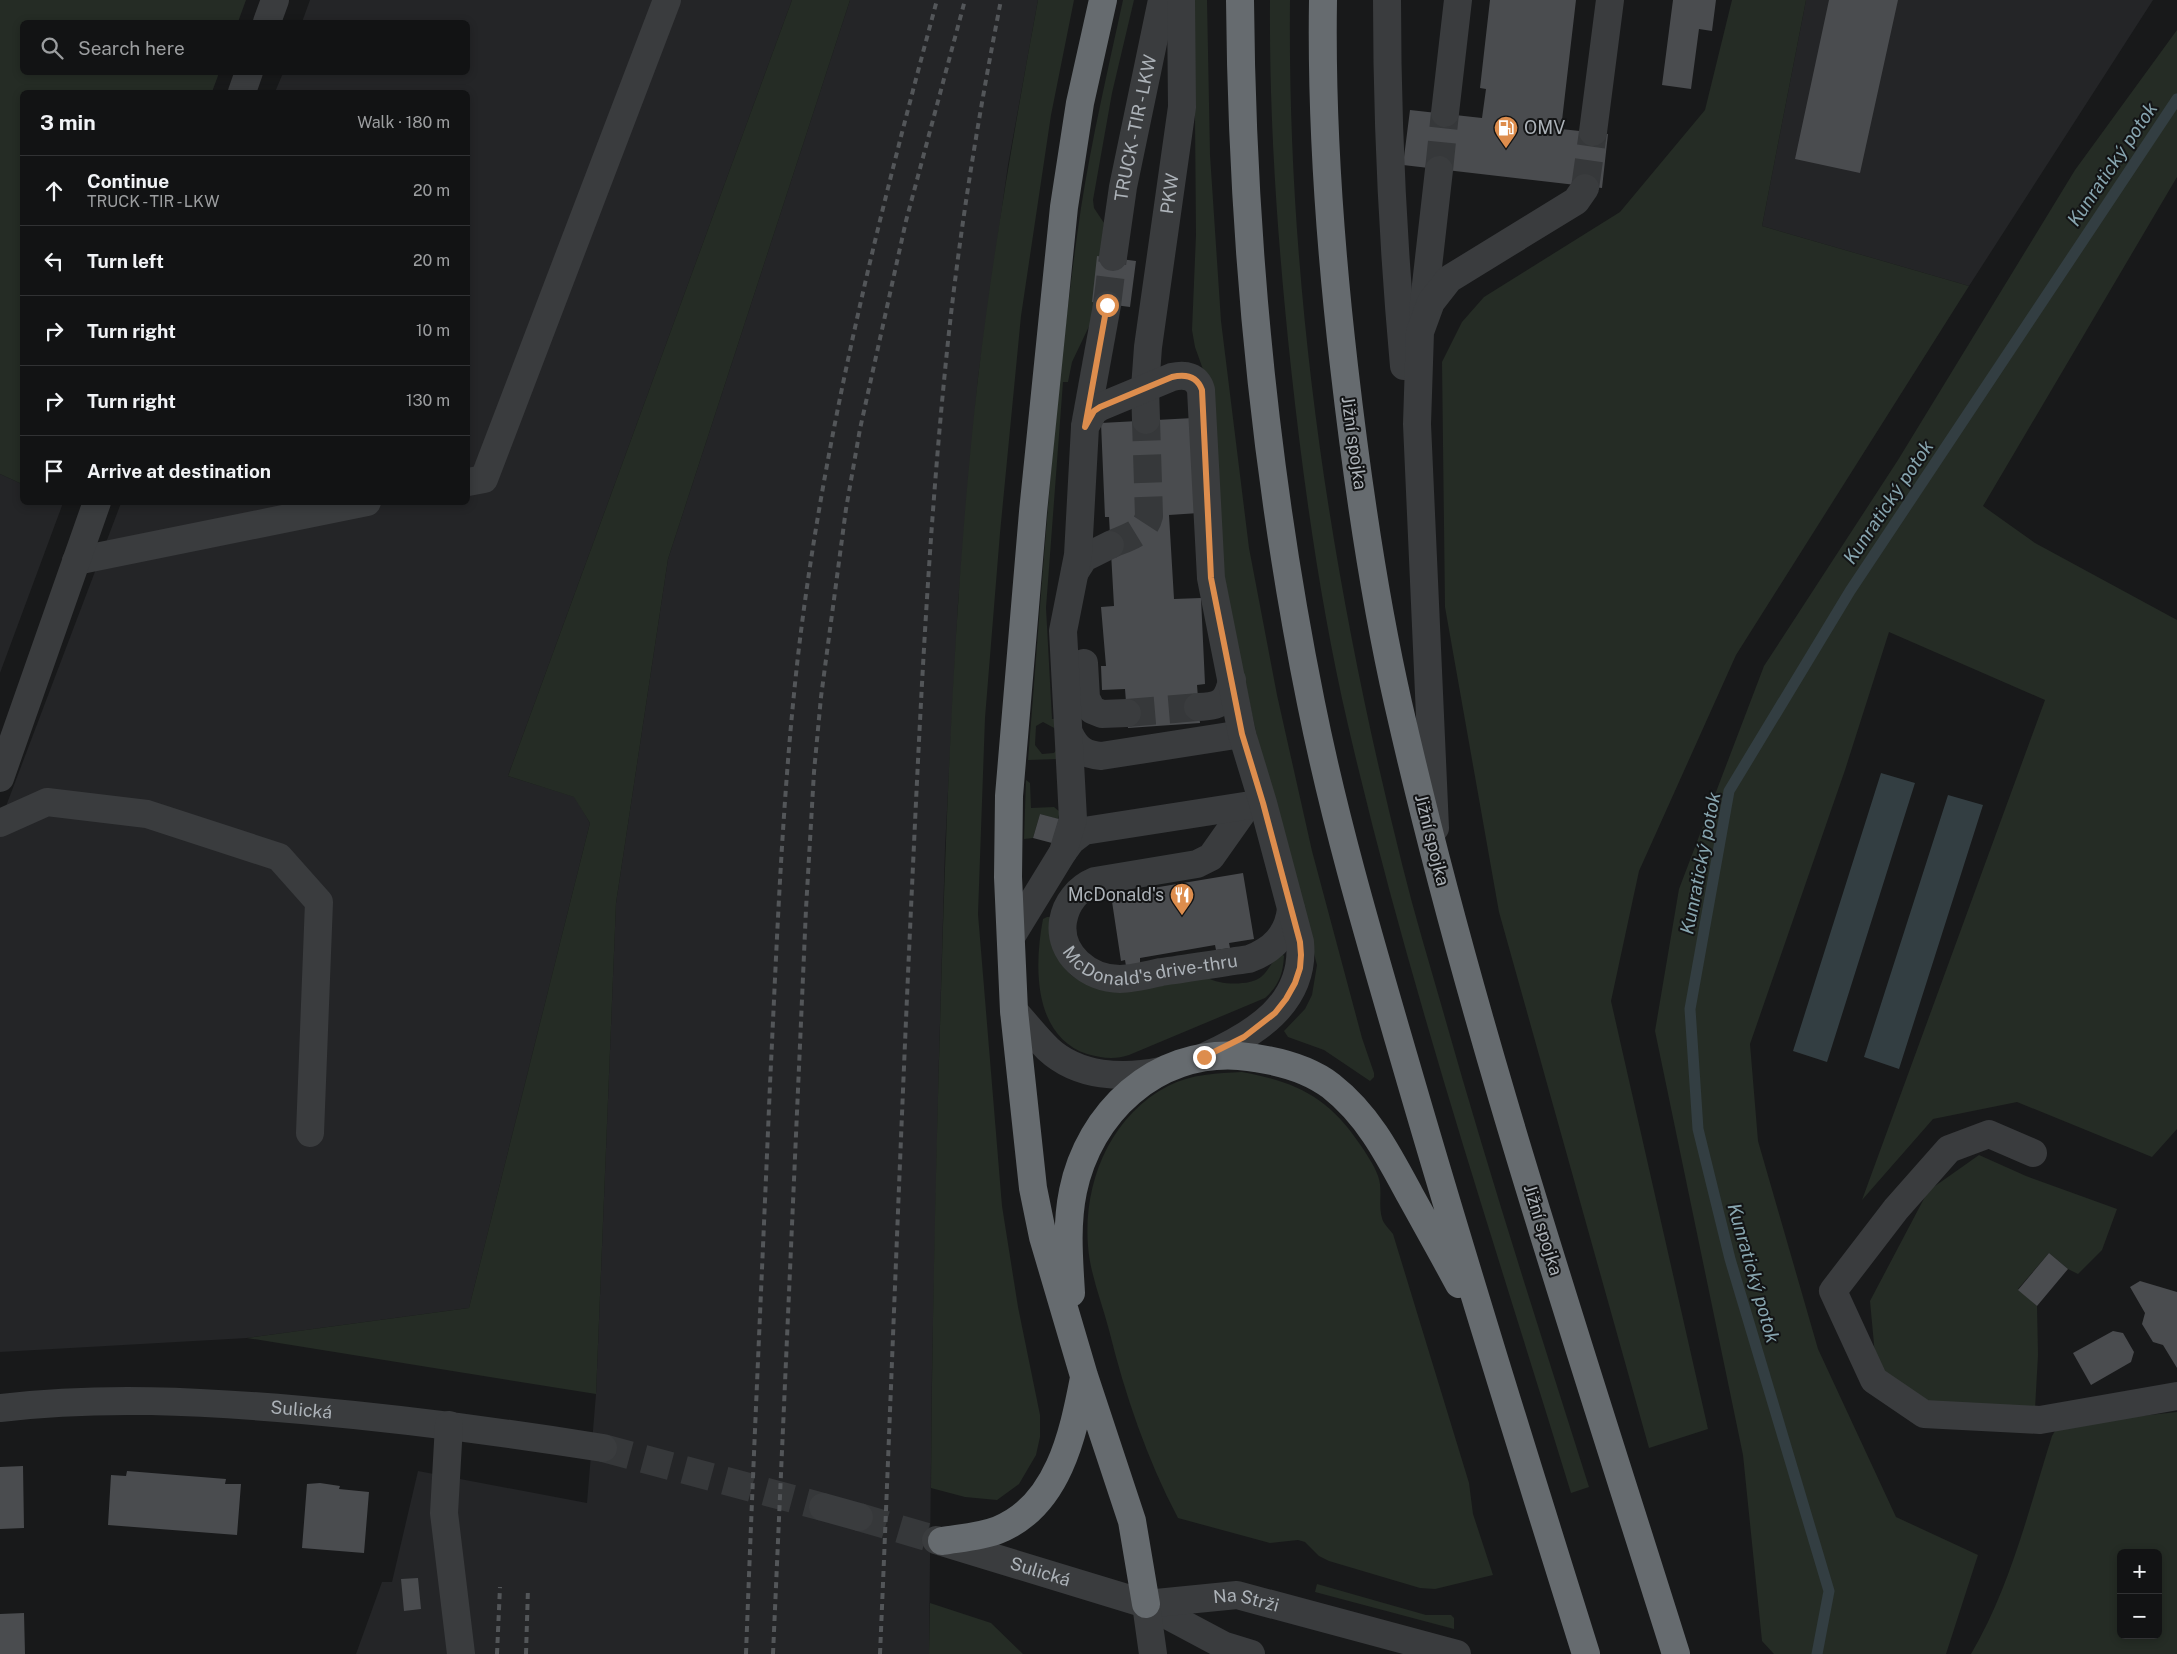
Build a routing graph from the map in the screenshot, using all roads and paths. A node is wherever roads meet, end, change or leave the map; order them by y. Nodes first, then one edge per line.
1 (274, 0) edge
2 (667, 0) edge
3 (1103, 0) edge
4 (1162, 0) edge
5 (1181, 0) edge
6 (1240, 0) edge
7 (1323, 0) edge
8 (1387, 0) edge
9 (1458, 0) edge
10 (1610, 0) edge
11 (267, 20) edge
12 (248, 75) edge
13 (243, 90) edge
14 (1445, 113) tunnel mouth
15 (1593, 132) tunnel mouth
16 (1439, 170) tunnel mouth
17 (1585, 188) tunnel mouth
18 (1113, 257) tunnel mouth
19 (1107, 305) tunnel mouth
20 (1420, 332) junction
21 (1145, 388) junction
22 (1146, 420) tunnel mouth
23 (1417, 424) junction
24 (1085, 427) junction
25 (470, 482) edge
26 (96, 505) edge
27 (352, 505) edge
28 (1110, 545) tunnel mouth
29 (76, 561) junction
30 (1073, 583) junction
31 (1232, 680) junction
32 (1198, 707) tunnel mouth
33 (1127, 713) tunnel mouth
34 (1242, 734) junction
35 (1070, 735) junction
36 (0, 778) edge
37 (1255, 804) junction
38 (0, 823) edge
39 (1063, 852) junction
40 (1436, 862) junction
41 (1291, 908) junction
42 (1011, 937) junction
43 (1014, 1011) junction
44 (1204, 1057) junction
45 (1161, 1071) junction
46 (310, 1133) dead end
47 (2033, 1153) dead end
48 (1484, 1330) junction
49 (1073, 1337) junction
50 (1084, 1376) junction
51 (2177, 1396) edge
52 (0, 1408) edge
53 (449, 1425) junction
54 (603, 1448) tunnel mouth
55 (823, 1507) tunnel mouth
56 (859, 1517) tunnel mouth
57 (938, 1540) joint
58 (1146, 1604) junction
59 (462, 1654) edge
60 (1154, 1654) edge
61 (1251, 1654) edge
62 (1457, 1654) edge
63 (1586, 1654) edge
64 (1676, 1654) edge

1 - 11 street
2 - 25 street
3 - 42 highway
4 - 18 street, TRUCK - TIR - LKW
5 - 21 street, PKW
6 - 48 highway
7 - 40 highway, Jižní spojka
8 - 23 street
9 - 14 street
10 - 15 street
12 - 13 street
16 - 20 street
17 - 20 street
19 - 24 street
20 - 23 street
21 - 22 street, PKW
21 - 24 street
21 - 31 street
23 - 40 street
24 - 30 street
26 - 29 street
27 - 29 street
28 - 30 street
29 - 36 street
30 - 33 street
30 - 35 street
31 - 32 street
31 - 34 street
34 - 35 street
34 - 37 street
35 - 39 street
37 - 39 street
37 - 41 street
37 - 41 street, McDonald's drive-thru
38 - 46 street
39 - 42 street
40 - 64 highway, Jižní spojka
41 - 44 street
42 - 43 highway
43 - 45 street
43 - 49 highway
44 - 45 highway
44 - 48 highway
45 - 49 highway
47 - 51 street
48 - 63 highway
49 - 50 highway
50 - 57 highway
50 - 58 highway
52 - 53 street, Sulická
53 - 54 street, Sulická
53 - 59 street
55 - 56 street
57 - 58 street, Sulická
58 - 60 street
58 - 61 street, Na Strži
58 - 62 street, Na Strži

